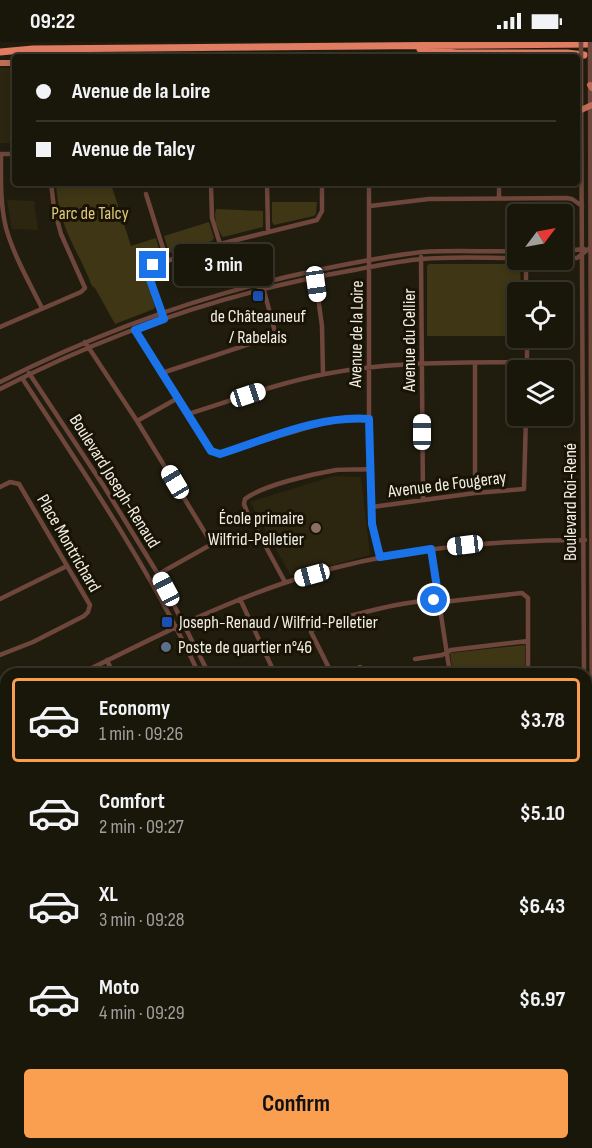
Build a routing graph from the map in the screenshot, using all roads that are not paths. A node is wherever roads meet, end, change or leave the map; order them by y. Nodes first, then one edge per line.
1 (581, 42) edge
2 (591, 43) edge
3 (388, 46) junction
4 (0, 52) edge
5 (576, 54) edge
6 (591, 86) edge
7 (580, 88) edge
8 (591, 108) edge
9 (591, 141) edge
10 (580, 142) edge
11 (1, 154) edge
12 (51, 186) edge
13 (211, 186) edge
14 (267, 186) edge
15 (322, 186) edge
16 (369, 186) edge
17 (499, 186) edge
18 (146, 194) dead end
19 (499, 198) junction
20 (1, 206) edge
21 (370, 206) junction
22 (582, 206) junction
23 (268, 231) junction
24 (220, 244) junction
25 (591, 247) edge
26 (507, 251) edge
27 (421, 252) junction
28 (573, 252) edge
29 (582, 252) junction
30 (507, 258) edge
31 (573, 258) edge
32 (422, 259) junction
33 (369, 260) junction
34 (167, 261) junction
35 (370, 267) junction
36 (314, 274) junction
37 (262, 283) junction
38 (264, 289) junction
39 (42, 308) junction
40 (162, 313) junction
41 (164, 319) junction
42 (131, 324) junction
43 (0, 327) edge
44 (135, 330) junction
45 (85, 342) junction
46 (88, 348) junction
47 (507, 362) edge
48 (422, 363) junction
49 (475, 363) junction
50 (369, 367) junction
51 (26, 369) junction
52 (19, 372) junction
53 (162, 373) junction
54 (29, 374) junction
55 (322, 374) junction
56 (22, 378) junction
57 (0, 382) edge
58 (0, 389) edge
59 (178, 398) junction
60 (188, 414) junction
61 (369, 419) junction
62 (137, 421) junction
63 (526, 426) edge
64 (369, 469) junction
65 (592, 470) edge
66 (584, 471) junction
67 (0, 488) edge
68 (475, 493) junction
69 (423, 500) junction
70 (372, 507) junction
71 (584, 540) junction
72 (591, 540) edge
73 (431, 549) junction
74 (380, 557) junction
75 (67, 566) junction
76 (158, 574) junction
77 (151, 579) junction
78 (285, 582) junction
79 (0, 599) edge
80 (240, 599) junction
81 (439, 601) junction
82 (184, 623) junction
83 (176, 626) junction
84 (528, 641) junction
85 (447, 653) junction
86 (0, 655) edge
87 (201, 658) junction
88 (415, 659) dead end
89 (107, 660) junction
90 (194, 662) junction
91 (92, 668) edge
92 (110, 668) edge
93 (196, 668) edge
94 (206, 668) edge
95 (272, 668) edge
96 (329, 668) edge
97 (449, 668) edge
98 (528, 668) edge
99 (584, 668) edge
100 (592, 668) edge
101 (592, 697) edge
102 (592, 783) edge

1 - 7 street, Boulevard Roi-René, bridge
2 - 3 highway
2 - 6 street, Boulevard Roi-René, bridge
3 - 4 highway
3 - 5 highway
6 - 8 street, Boulevard Roi-René
8 - 9 street, Boulevard Roi-René
9 - 25 street, Boulevard Roi-René
10 - 22 street, Boulevard Roi-René
11 - 20 street
12 - 39 street
13 - 24 street
14 - 23 street
15 - 23 street
16 - 21 street, Avenue de la Loire
17 - 19 street
18 - 34 street
19 - 21 street
19 - 22 street
20 - 39 street
21 - 33 street, Avenue de la Loire
22 - 29 street, Boulevard Roi-René
23 - 24 street
24 - 34 street
25 - 29 street
25 - 65 street, Boulevard Roi-René
26 - 27 street
27 - 32 street, Avenue du Cellier
27 - 33 street
28 - 29 street
29 - 31 street
29 - 66 street, Boulevard Roi-René
30 - 32 street
32 - 35 street
32 - 48 street, Avenue du Cellier
33 - 35 street, Avenue de la Loire
33 - 36 street
34 - 40 street
35 - 36 street
35 - 50 street, Avenue de la Loire
36 - 37 street
36 - 38 street
36 - 55 street
37 - 38 street
37 - 40 street
38 - 41 street
38 - 53 street
39 - 43 street
40 - 41 street
40 - 42 street
41 - 44 street
42 - 44 street
42 - 45 street
44 - 46 street
44 - 53 street
45 - 46 street
45 - 51 street
46 - 54 street
46 - 62 street
47 - 49 street
48 - 49 street
48 - 50 street
48 - 69 street, Avenue du Cellier
49 - 68 street
50 - 55 street
50 - 61 street, Avenue de la Loire
51 - 52 street
51 - 54 street, Boulevard Joseph-Renaud
52 - 56 street, Boulevard Joseph-Renaud
52 - 57 street
53 - 59 street
54 - 56 street
54 - 76 street, Boulevard Joseph-Renaud
55 - 60 street
56 - 58 street
56 - 77 street, Boulevard Joseph-Renaud
59 - 60 street
59 - 62 street
60 - 61 street
61 - 64 street, Avenue de la Loire
62 - 76 street
63 - 68 street, Avenue de Fougeray
64 - 70 street, Avenue de la Loire
64 - 78 street
65 - 66 street
65 - 72 street, Boulevard Roi-René
66 - 71 street, Boulevard Roi-René
67 - 75 street, Place Montrichard
68 - 69 street, Avenue de Fougeray
69 - 70 street, Avenue de Fougeray
70 - 74 street, Avenue de la Loire
71 - 72 street
71 - 73 street
71 - 99 street, Boulevard Roi-René
72 - 100 street, Boulevard Roi-René
73 - 74 street
73 - 81 street
74 - 78 street
75 - 79 street
75 - 86 street, Place Montrichard
76 - 77 street
76 - 82 street, Boulevard Joseph-Renaud
77 - 83 street, Boulevard Joseph-Renaud
78 - 80 street
80 - 82 street
80 - 95 street
81 - 84 street
81 - 85 street
81 - 96 street
82 - 83 street
82 - 87 street, Boulevard Joseph-Renaud
83 - 89 street
83 - 90 street, Boulevard Joseph-Renaud
84 - 85 street
84 - 98 street
85 - 88 street
85 - 97 street
87 - 90 street
87 - 94 street, Boulevard Joseph-Renaud
89 - 91 street
89 - 92 street
90 - 93 street, Boulevard Joseph-Renaud
101 - 102 street, Boulevard Roi-René

